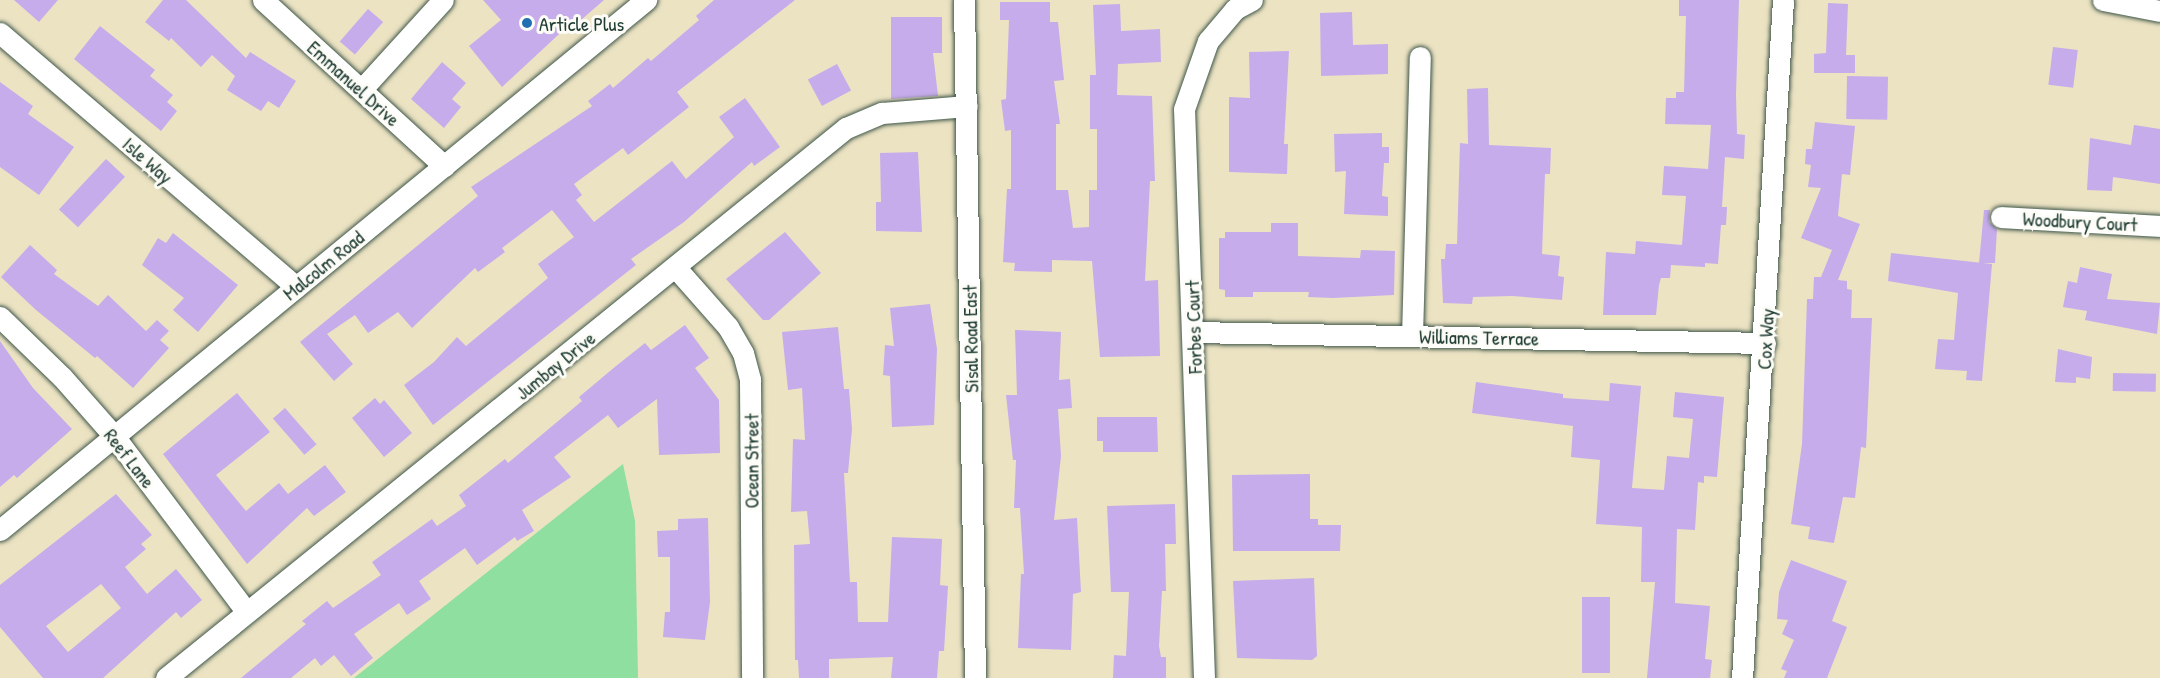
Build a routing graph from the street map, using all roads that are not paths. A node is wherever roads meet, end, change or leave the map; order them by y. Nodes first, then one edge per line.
1 (263, 0) edge
2 (442, 0) edge
3 (646, 0) edge
4 (964, 0) edge
5 (1252, 0) edge
6 (1783, 0) edge
7 (2103, 0) edge
8 (2160, 11) edge
9 (0, 33) edge
10 (1420, 57) dead end
11 (362, 89) junction
12 (967, 106) junction
13 (444, 166) junction
14 (2001, 217) dead end
15 (2160, 226) edge
16 (676, 268) junction
17 (296, 287) junction
18 (0, 317) edge
19 (1193, 332) junction
20 (1412, 336) junction
21 (1765, 343) junction
22 (114, 436) junction
23 (0, 530) edge
24 (246, 611) junction
25 (166, 678) edge
26 (752, 678) edge
27 (975, 678) edge
28 (1204, 678) edge
29 (1742, 678) edge

1 - 11 street, Emmanuel Drive
2 - 11 street
3 - 13 street, Malcolm Road
4 - 12 street, Sisal Road East
5 - 19 street, Forbes Court
6 - 21 street, Cox Way
7 - 8 street
9 - 17 street, Isle Way
10 - 20 street
11 - 13 street, Emmanuel Drive
12 - 16 street, Jumbay Drive
12 - 27 street, Sisal Road East
13 - 17 street, Malcolm Road
14 - 15 street, Woodbury Court
16 - 24 street, Jumbay Drive
16 - 26 street, Ocean Street
17 - 22 street, Malcolm Road
18 - 22 street, Reef Lane
19 - 20 street, Williams Terrace
19 - 28 street, Forbes Court
20 - 21 street, Williams Terrace
21 - 29 street, Cox Way
22 - 23 street, Malcolm Road
22 - 24 street, Reef Lane
24 - 25 street, Jumbay Drive

